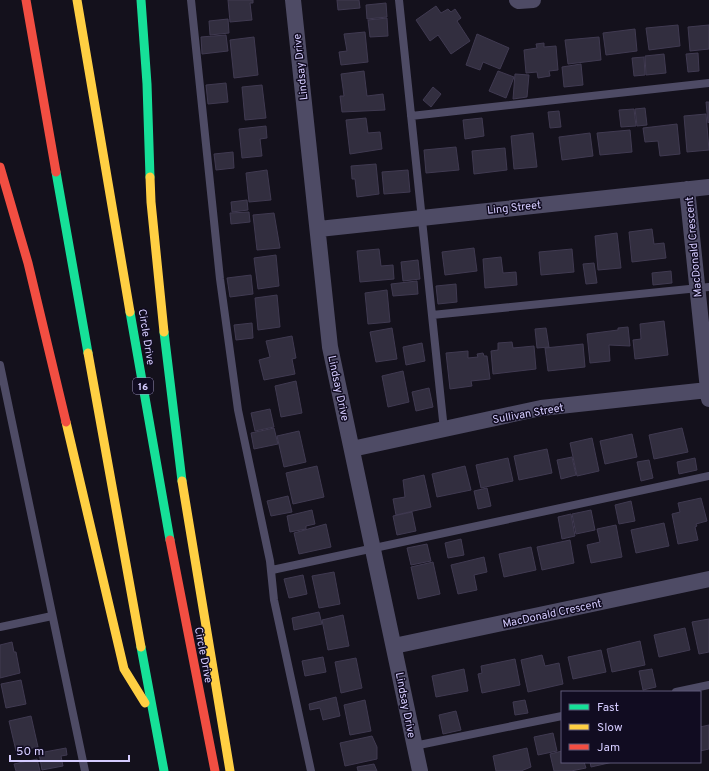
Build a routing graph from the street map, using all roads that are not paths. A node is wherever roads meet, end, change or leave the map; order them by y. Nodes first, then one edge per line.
1 (26, 0) edge
2 (77, 0) edge
3 (141, 0) edge
4 (191, 0) edge
5 (293, 0) edge
6 (398, 0) edge
7 (517, 0) edge
8 (533, 0) edge
9 (709, 83) edge
10 (411, 116) junction
11 (0, 167) edge
12 (709, 187) edge
13 (687, 189) junction
14 (420, 217) junction
15 (318, 229) junction
16 (703, 288) edge
17 (432, 315) junction
18 (0, 365) edge
19 (708, 395) edge
20 (444, 430) junction
21 (352, 449) junction
22 (709, 476) edge
23 (373, 548) junction
24 (272, 570) junction
25 (709, 579) edge
26 (52, 616) junction
27 (0, 627) edge
28 (394, 646) junction
29 (709, 685) edge
30 (681, 691) edge
31 (152, 714) junction
32 (561, 716) edge
33 (414, 746) junction
34 (85, 771) edge
35 (164, 771) edge
36 (215, 771) edge
37 (230, 771) edge
38 (311, 771) edge
39 (420, 771) edge

1 - 31 highway
2 - 36 highway, Circle Drive / 16
3 - 37 highway
4 - 24 lane
5 - 15 street, Lindsay Drive
6 - 10 lane
7 - 8 street
9 - 10 lane
10 - 14 lane
11 - 31 highway
12 - 13 street, Ling Street
13 - 14 street, Ling Street
13 - 16 street, MacDonald Crescent
14 - 15 street, Ling Street
14 - 17 lane
15 - 21 street, Lindsay Drive
16 - 17 lane
16 - 19 street, MacDonald Crescent
17 - 20 lane
18 - 26 lane
19 - 20 street, Sullivan Street
20 - 21 street, Sullivan Street
21 - 23 street, Lindsay Drive
22 - 23 lane
23 - 24 lane
23 - 28 street, Lindsay Drive
24 - 38 lane
25 - 28 street, MacDonald Crescent
26 - 27 lane
26 - 34 lane
28 - 33 street, Lindsay Drive
29 - 30 lane
31 - 35 highway
32 - 33 lane
33 - 39 street, Lindsay Drive

